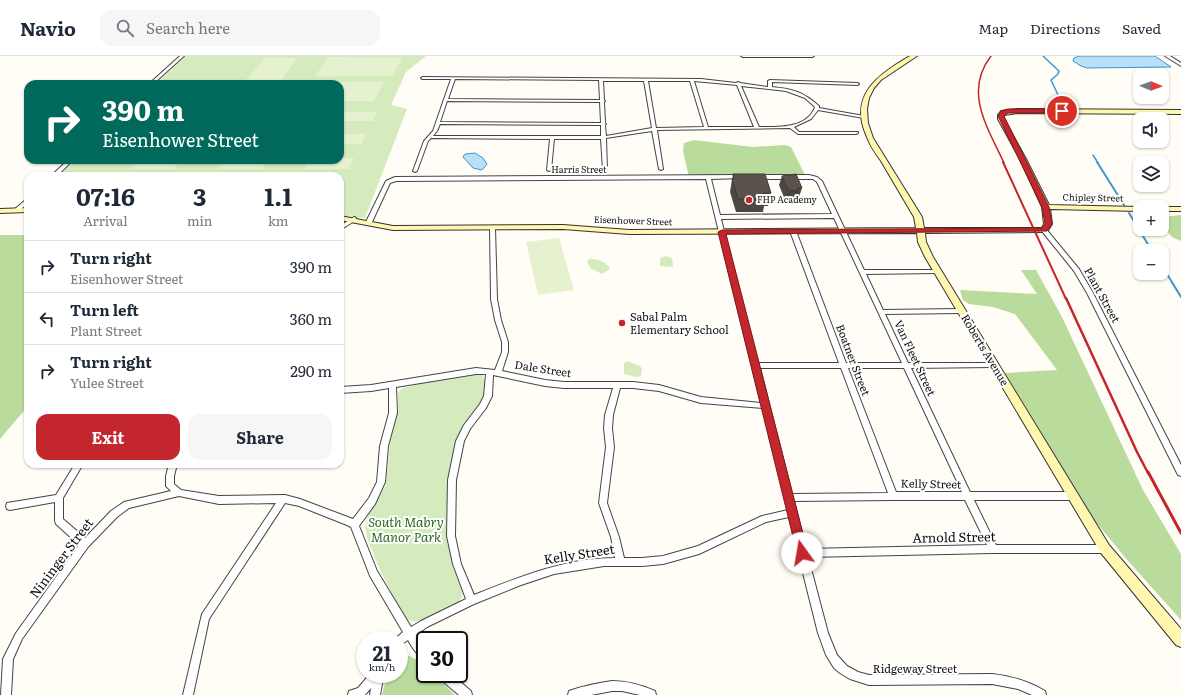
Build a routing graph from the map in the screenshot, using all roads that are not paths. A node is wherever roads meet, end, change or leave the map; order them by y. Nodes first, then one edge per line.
1 (182, 56) edge
2 (743, 56) edge
3 (812, 56) edge
4 (914, 56) edge
5 (1167, 56) edge
6 (1181, 65) edge
7 (423, 78) dead end
8 (453, 78) junction
9 (601, 79) junction
10 (646, 79) junction
11 (155, 80) edge
12 (692, 80) junction
13 (738, 83) junction
14 (857, 84) dead end
15 (770, 87) junction
16 (445, 100) junction
17 (603, 101) junction
18 (817, 109) junction
19 (1181, 112) edge
20 (864, 117) junction
21 (438, 122) junction
22 (604, 124) junction
23 (791, 127) junction
24 (706, 128) junction
25 (757, 128) junction
26 (654, 129) junction
27 (856, 133) dead end
28 (430, 137) junction
29 (552, 138) junction
30 (604, 138) junction
31 (67, 164) edge
32 (661, 169) dead end
33 (549, 170) dead end
34 (605, 170) dead end
35 (416, 171) dead end
36 (58, 172) edge
37 (708, 178) junction
38 (815, 178) joint
39 (24, 204) edge
40 (1046, 207) junction
41 (1133, 208) edge
42 (1169, 209) edge
43 (1181, 209) edge
44 (0, 210) edge
45 (17, 210) junction
46 (24, 210) edge
47 (836, 216) junction
48 (718, 217) junction
49 (344, 218) edge
50 (354, 219) junction
51 (369, 222) junction
52 (344, 225) edge
53 (492, 228) junction
54 (1044, 230) junction
55 (793, 231) junction
56 (842, 231) junction
57 (903, 231) junction
58 (921, 231) junction
59 (722, 232) junction
60 (922, 242) junction
61 (938, 271) junction
62 (862, 272) junction
63 (961, 311) junction
64 (881, 312) junction
65 (906, 365) junction
66 (993, 365) junction
67 (756, 366) junction
68 (844, 366) junction
69 (494, 372) junction
70 (392, 385) junction
71 (617, 385) junction
72 (344, 390) edge
73 (766, 406) junction
74 (78, 468) edge
75 (172, 468) edge
76 (1181, 473) edge
77 (179, 493) junction
78 (893, 496) junction
79 (1072, 496) junction
80 (968, 497) junction
81 (59, 498) junction
82 (790, 498) junction
83 (282, 500) junction
84 (10, 506) dead end
85 (793, 512) junction
86 (354, 525) junction
87 (85, 544) junction
88 (993, 549) junction
89 (1106, 549) junction
90 (802, 553) junction
91 (620, 561) junction
92 (471, 601) junction
93 (410, 634) junction
94 (1181, 640) edge
95 (416, 644) edge
96 (370, 683) edge
97 (377, 683) edge
98 (453, 683) edge
99 (6, 695) edge
100 (188, 695) edge
101 (353, 695) edge
102 (375, 695) edge
103 (467, 695) edge
104 (573, 695) edge
105 (651, 695) edge
106 (1042, 695) edge

1 - 11 street
2 - 3 street
4 - 20 street, Roberts Avenue
5 - 6 street
7 - 8 street
8 - 9 street
8 - 16 street
9 - 10 street
9 - 17 street
10 - 12 street
10 - 26 street
12 - 13 street
12 - 24 street
13 - 15 street
13 - 25 street
14 - 15 street
15 - 18 street
16 - 17 street
16 - 21 street
17 - 22 street
18 - 20 street
18 - 23 street
19 - 40 street
20 - 58 street, Roberts Avenue
21 - 22 street
21 - 28 street
22 - 30 street
23 - 25 street
23 - 27 street
24 - 25 street
24 - 26 street
26 - 30 street
26 - 32 street
28 - 29 street
28 - 35 street
29 - 30 street
29 - 33 street
30 - 34 street
31 - 36 street
37 - 38 street, Harris Street
37 - 48 street, Ridgeway Street
37 - 51 street, Harris Street
38 - 47 street, Van Fleet Street
39 - 45 street
40 - 41 street, Chipley Street
40 - 54 street
42 - 43 street
44 - 45 street
45 - 46 street
47 - 48 street
47 - 56 street, Van Fleet Street
48 - 59 street, Ridgeway Street
49 - 50 street, Eisenhower Street
50 - 51 street, Eisenhower Street
50 - 52 street
51 - 53 street, Eisenhower Street
53 - 59 street, Eisenhower Street
53 - 69 street
54 - 58 street, Eisenhower Street
54 - 76 street, Plant Street
55 - 56 street, Eisenhower Street
55 - 59 street, Eisenhower Street
55 - 68 street, Boatner Street
56 - 57 street, Eisenhower Street
56 - 62 street, Van Fleet Street
57 - 58 street, Eisenhower Street
57 - 60 street, Eisenhower Street
58 - 60 street, Roberts Avenue
59 - 67 street, Ridgeway Street
60 - 61 street, Roberts Avenue
61 - 62 street
61 - 63 street, Roberts Avenue
62 - 64 street, Van Fleet Street
63 - 64 street
63 - 66 street, Roberts Avenue
64 - 65 street, Van Fleet Street
65 - 66 street
65 - 68 street
65 - 80 street, Van Fleet Street
66 - 79 street, Roberts Avenue
67 - 68 street
67 - 73 street, Ridgeway Street
68 - 78 street, Boatner Street
69 - 70 street, Dale Street
69 - 71 street, Dale Street
69 - 92 street
70 - 72 street, Dale Street
70 - 86 street
71 - 73 street, Dale Street
71 - 91 street
73 - 82 street, Ridgeway Street
74 - 81 street
75 - 77 street
77 - 83 street, Nininger Street
77 - 87 street, Nininger Street
78 - 80 street, Kelly Street
78 - 82 street, Kelly Street
79 - 80 street, Kelly Street
79 - 89 street, Roberts Avenue
80 - 88 street, Van Fleet Street
81 - 84 street
81 - 87 street
82 - 85 street, Ridgeway Street
83 - 86 street, Nininger Street
83 - 100 street
85 - 90 street, Ridgeway Street
85 - 91 street, Kelly Street
86 - 93 street
87 - 99 street, Nininger Street
88 - 89 street, Arnold Street
88 - 90 street, Arnold Street
89 - 94 street, Roberts Avenue
90 - 106 street, Ridgeway Street
91 - 92 street, Kelly Street
92 - 93 street, Kelly Street
93 - 95 street
96 - 101 street
97 - 102 street
98 - 103 street
104 - 105 street

